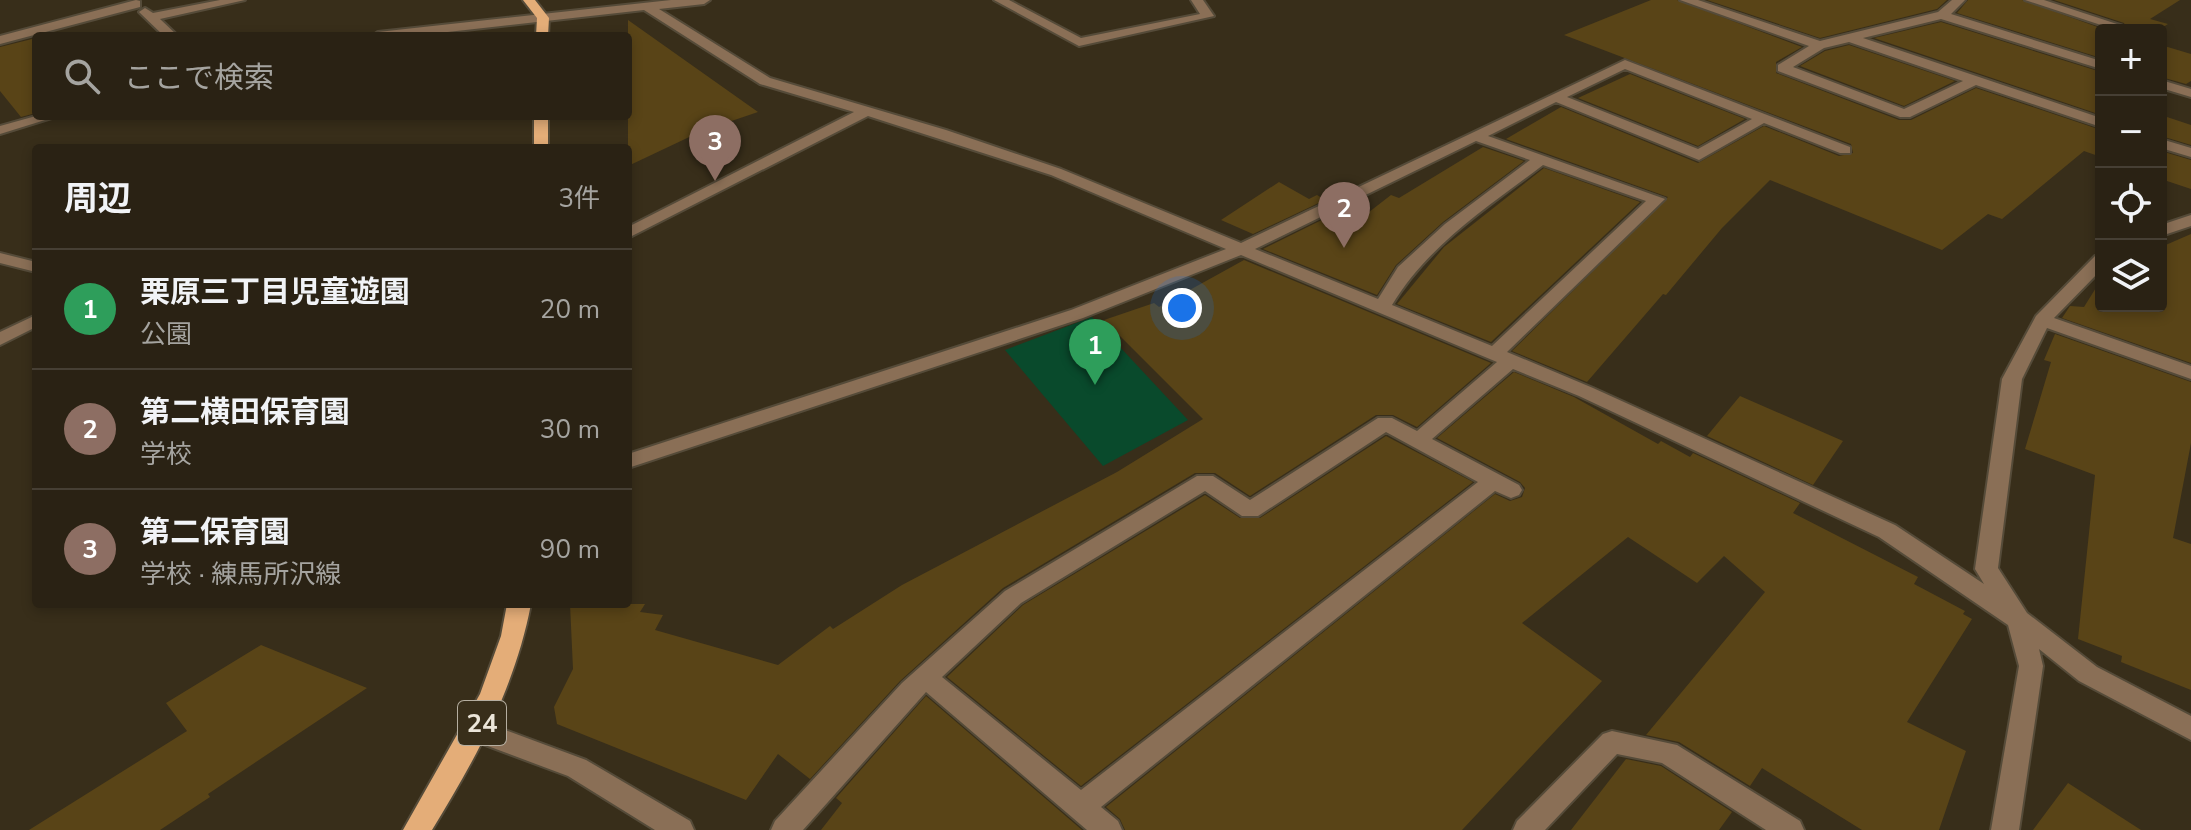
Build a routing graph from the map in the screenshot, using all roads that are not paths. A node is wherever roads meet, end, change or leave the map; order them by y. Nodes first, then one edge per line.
1 (239, 0) edge
2 (529, 0) edge
3 (704, 0) edge
4 (1000, 0) edge
5 (1197, 0) edge
6 (1686, 0) edge
7 (1959, 0) edge
8 (2031, 0) edge
9 (133, 2) edge
10 (646, 6) junction
11 (1942, 15) junction
12 (151, 17) junction
13 (543, 18) junction
14 (2110, 24) edge
15 (168, 32) edge
16 (415, 32) edge
17 (542, 32) edge
18 (1848, 37) junction
19 (0, 40) edge
20 (1819, 45) junction
21 (2095, 63) edge
22 (1975, 80) junction
23 (2167, 86) edge
24 (2189, 91) edge
25 (1555, 97) junction
26 (866, 111) junction
27 (1763, 118) junction
28 (36, 120) edge
29 (541, 120) edge
30 (2095, 121) edge
31 (0, 130) edge
32 (1478, 137) junction
33 (541, 144) edge
34 (2167, 145) edge
35 (1845, 150) dead end
36 (2191, 153) edge
37 (1542, 158) junction
38 (2191, 220) edge
39 (2167, 229) edge
40 (632, 231) edge
41 (1241, 249) junction
42 (0, 258) edge
43 (32, 266) edge
44 (2095, 266) edge
45 (1382, 307) junction
46 (2042, 320) junction
47 (32, 322) edge
48 (0, 339) edge
49 (1503, 357) junction
50 (2191, 373) edge
51 (1418, 441) junction
52 (632, 460) edge
53 (518, 608) edge
54 (2019, 620) junction
55 (925, 677) junction
56 (2191, 729) edge
57 (478, 731) junction
58 (1080, 807) junction
59 (417, 830) edge
60 (680, 830) edge
61 (785, 830) edge
62 (1108, 830) edge
63 (1527, 830) edge
64 (1790, 830) edge
65 (2005, 830) edge

1 - 12 street
2 - 13 main road
3 - 10 street
4 - 5 street
6 - 20 street
7 - 11 street
8 - 14 street
9 - 12 street
9 - 19 street
10 - 13 street
10 - 26 street
11 - 18 street
11 - 21 street
12 - 15 street
13 - 16 street
13 - 17 main road
18 - 20 street
18 - 22 street
20 - 22 street
22 - 30 street
23 - 24 street
25 - 27 street
25 - 27 street
25 - 32 street
26 - 40 street
26 - 41 street
27 - 35 street
28 - 31 street
29 - 33 main road
32 - 37 street
32 - 41 street
34 - 36 street
37 - 45 street
37 - 49 street
38 - 39 street
41 - 45 street
41 - 52 street
42 - 43 street
44 - 46 street
45 - 49 street
46 - 50 street
46 - 54 street
47 - 48 street
49 - 51 street
49 - 54 street
51 - 55 street
51 - 58 street
53 - 57 main road, 24
54 - 56 street
54 - 65 street
55 - 58 street
55 - 61 street
57 - 59 main road, 24
57 - 60 street
58 - 62 street
63 - 64 street

